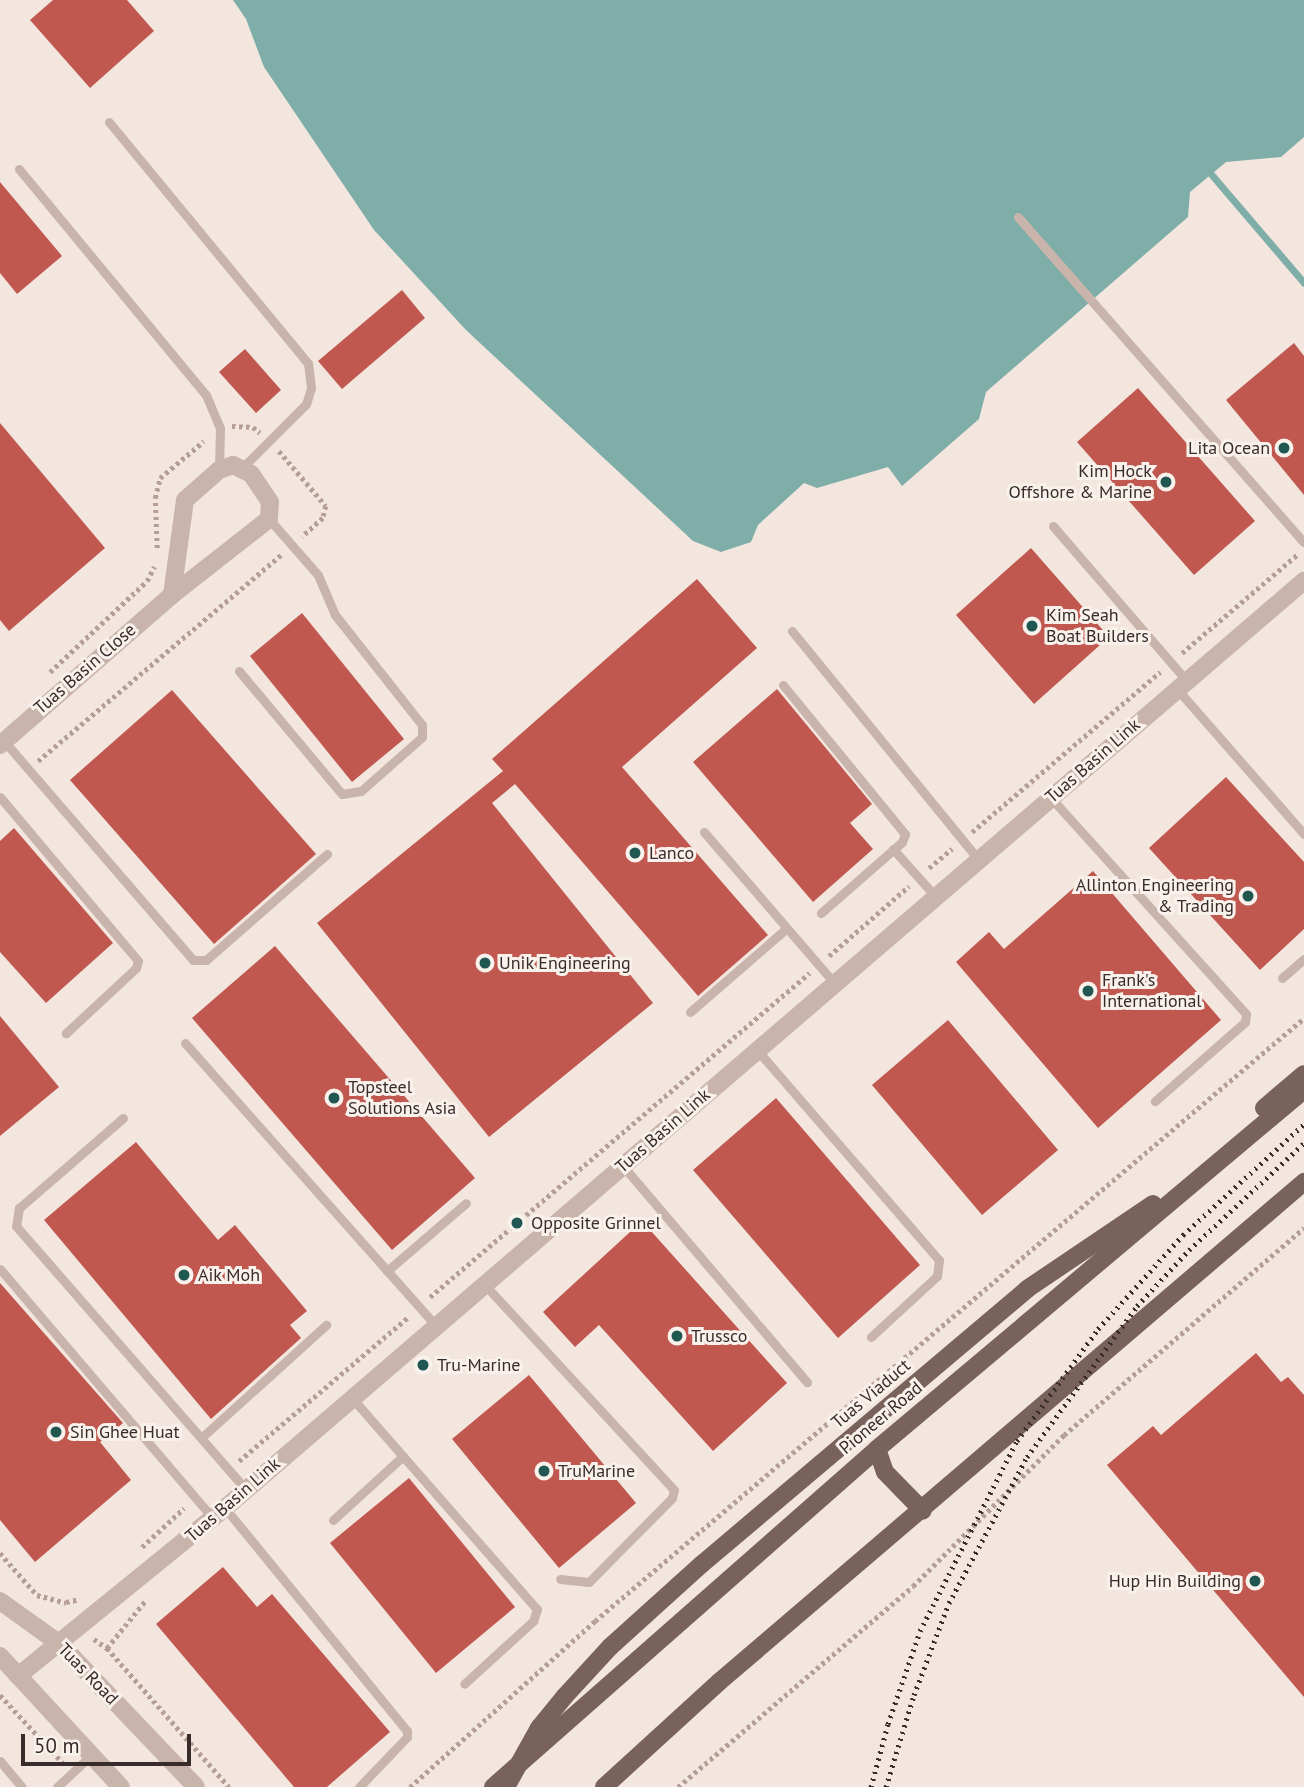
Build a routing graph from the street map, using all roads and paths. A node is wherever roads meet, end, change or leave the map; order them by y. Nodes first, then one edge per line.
1 (109, 122) dead end
2 (19, 169) dead end
3 (1018, 217) dead end
4 (241, 469) junction
5 (219, 470) junction
6 (268, 519) junction
7 (1053, 526) dead end
8 (1304, 542) edge
9 (292, 545) junction
10 (1304, 549) edge
11 (1304, 581) edge
12 (172, 595) junction
13 (792, 631) dead end
14 (1170, 663) junction
15 (239, 671) dead end
16 (783, 685) dead end
17 (1182, 685) junction
18 (2, 743) edge
19 (28, 769) junction
20 (0, 797) edge
21 (1051, 798) junction
22 (704, 832) dead end
23 (1304, 834) edge
24 (963, 839) junction
25 (893, 849) junction
26 (327, 854) dead end
27 (979, 860) junction
28 (918, 877) junction
29 (936, 897) junction
30 (821, 913) dead end
31 (786, 928) junction
32 (1304, 959) edge
33 (818, 965) junction
34 (1282, 978) dead end
35 (835, 984) junction
36 (690, 1012) dead end
37 (1304, 1018) edge
38 (66, 1033) dead end
39 (186, 1044) dead end
40 (757, 1050) junction
41 (1304, 1074) edge
42 (1304, 1090) edge
43 (1155, 1101) dead end
44 (123, 1118) dead end
45 (622, 1166) junction
46 (1304, 1182) edge
47 (466, 1203) dead end
48 (1304, 1228) edge
49 (0, 1269) edge
50 (387, 1271) junction
51 (484, 1284) junction
52 (419, 1307) junction
53 (326, 1325) dead end
54 (435, 1325) junction
55 (871, 1337) dead end
56 (807, 1382) dead end
57 (351, 1397) junction
58 (201, 1438) junction
59 (877, 1449) junction
60 (402, 1456) junction
61 (229, 1469) junction
62 (246, 1490) junction
63 (196, 1497) junction
64 (923, 1511) junction
65 (219, 1513) junction
66 (333, 1520) dead end
67 (137, 1552) dead end
68 (0, 1553) edge
69 (560, 1579) dead end
70 (88, 1598) dead end
71 (0, 1601) edge
72 (66, 1602) junction
73 (78, 1628) junction
74 (60, 1644) junction
75 (0, 1656) edge
76 (18, 1676) junction
77 (464, 1684) dead end
78 (0, 1695) edge
79 (90, 1756) junction
80 (0, 1761) edge
81 (72, 1773) junction
82 (22, 1787) edge
83 (57, 1787) edge
84 (121, 1787) edge
85 (196, 1787) edge
86 (229, 1787) edge
87 (359, 1787) edge
88 (410, 1787) edge
89 (493, 1787) edge
90 (506, 1787) edge
91 (604, 1787) edge
92 (678, 1787) edge

1 - 4 lane
2 - 5 lane
3 - 8 lane
4 - 5 street
4 - 6 street
5 - 12 street
6 - 9 lane
6 - 12 street, Tuas Basin Close
7 - 14 lane
9 - 15 lane
9 - 19 path
10 - 14 path
11 - 17 street, Tuas Basin Link
12 - 18 street, Tuas Basin Close
13 - 24 lane
14 - 17 lane
14 - 24 path
16 - 25 lane
17 - 21 street, Tuas Basin Link
17 - 23 lane
18 - 19 lane
19 - 26 lane
20 - 38 lane
21 - 27 street, Tuas Basin Link
21 - 43 lane
22 - 31 lane
24 - 27 lane
24 - 28 path
25 - 28 lane
25 - 30 lane
27 - 29 street, Tuas Basin Link
28 - 29 lane
28 - 33 path
29 - 35 street, Tuas Basin Link
31 - 33 lane
31 - 36 lane
32 - 34 lane
33 - 35 lane
33 - 52 path
35 - 40 street, Tuas Basin Link
37 - 88 path
39 - 50 lane
40 - 45 street, Tuas Basin Link
40 - 55 lane
41 - 90 main road, Tuas Viaduct, bridge
42 - 59 main road, Pioneer Road
44 - 58 lane
45 - 51 street, Tuas Basin Link
45 - 56 lane
46 - 64 main road
47 - 50 lane
48 - 92 path
49 - 63 lane
50 - 52 lane
51 - 54 street, Tuas Basin Link
51 - 69 lane
52 - 54 lane
52 - 61 path
53 - 58 lane
54 - 57 street, Tuas Basin Link
57 - 60 lane
57 - 62 street, Tuas Basin Link
58 - 61 lane
59 - 64 main road
59 - 89 main road, Pioneer Road
60 - 66 lane
60 - 77 lane
61 - 62 lane
62 - 65 street, Tuas Basin Link
63 - 65 lane
63 - 67 path
64 - 91 main road
65 - 73 street, Tuas Basin Link
65 - 87 lane
68 - 72 path
70 - 72 path
71 - 74 street, Tuas Road
72 - 73 path
73 - 74 street, Tuas Basin Link
73 - 86 path
74 - 76 street, Tuas Basin Link
74 - 85 street, Tuas Road
75 - 76 street
76 - 79 street
78 - 81 path
79 - 81 lane
79 - 84 street
80 - 82 lane
81 - 83 lane

